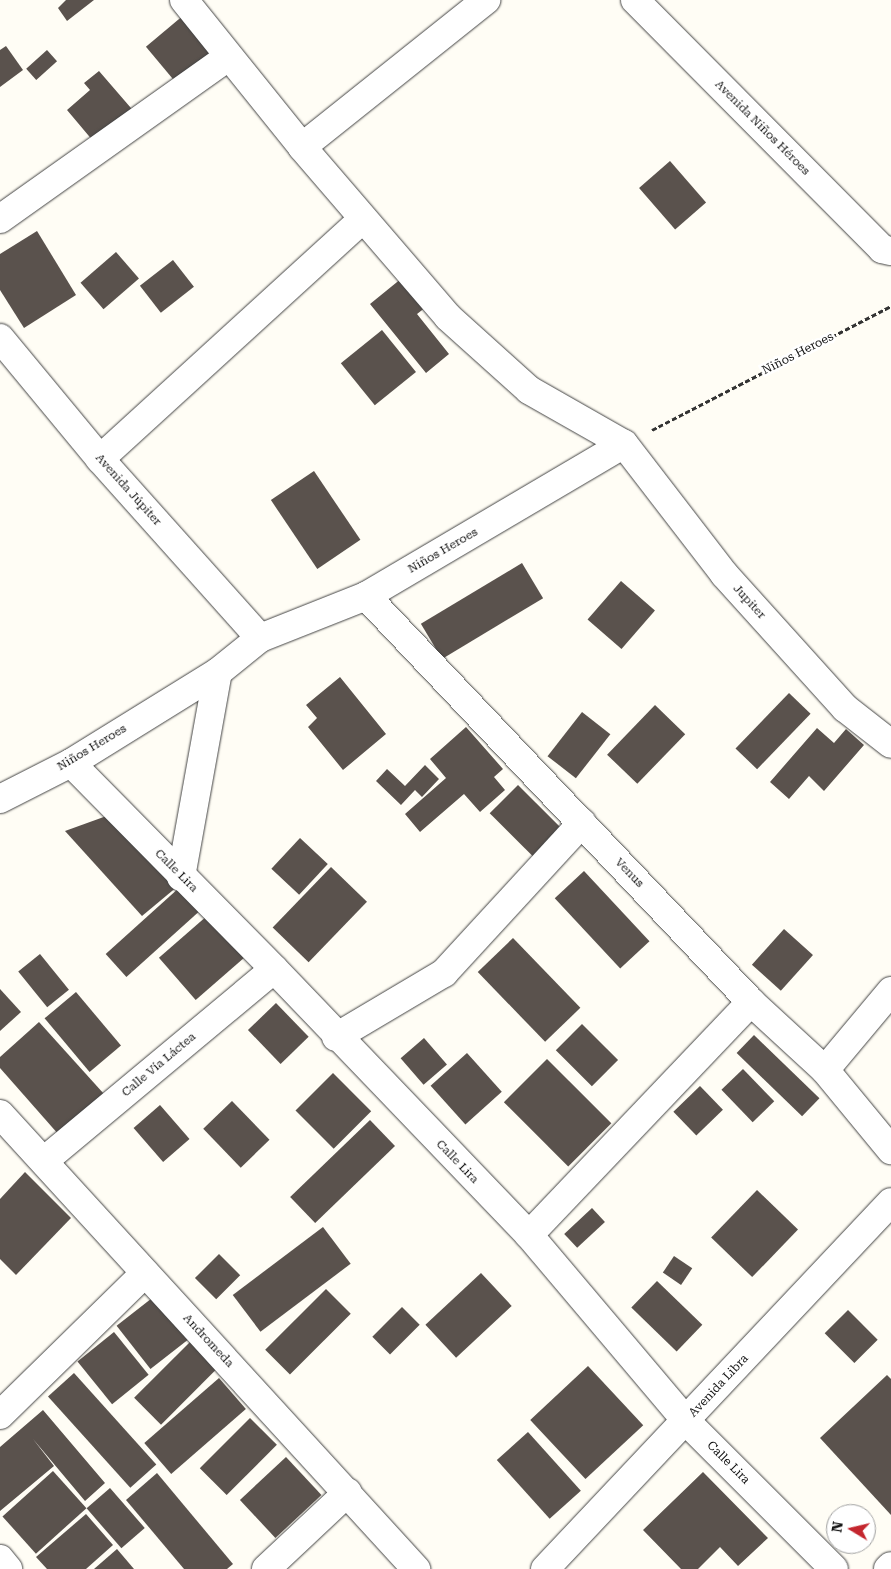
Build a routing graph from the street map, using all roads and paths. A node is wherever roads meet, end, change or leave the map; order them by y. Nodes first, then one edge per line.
1 (184, 0) edge
2 (486, 0) edge
3 (636, 0) edge
4 (228, 57) junction
5 (302, 147) junction
6 (0, 219) edge
7 (363, 219) junction
8 (891, 252) edge
9 (891, 306) edge
10 (0, 338) edge
11 (624, 444) junction
12 (100, 459) junction
13 (366, 596) junction
14 (260, 638) junction
15 (218, 672) junction
16 (891, 744) edge
17 (71, 763) junction
18 (0, 799) edge
19 (582, 823) junction
20 (181, 877) junction
21 (274, 969) junction
22 (891, 991) edge
23 (751, 1002) junction
24 (336, 1037) junction
25 (825, 1070) junction
26 (0, 1114) edge
27 (891, 1150) edge
28 (45, 1160) junction
29 (891, 1202) edge
30 (529, 1235) junction
31 (146, 1273) junction
32 (0, 1414) edge
33 (686, 1421) junction
34 (348, 1492) junction
35 (0, 1559) edge
36 (891, 1566) edge
37 (8, 1569) edge
38 (266, 1569) edge
39 (416, 1569) edge
40 (545, 1569) edge
41 (834, 1569) edge
42 (888, 1569) edge

1 - 4 street
2 - 5 street
3 - 8 street, Avenida Niños Héroes
4 - 5 street
4 - 6 street
5 - 7 street
7 - 11 street
7 - 12 street
9 - 11 path, Niños Heroes
10 - 12 street, Avenida Júpiter
11 - 13 street, Niños Heroes
11 - 16 street, Jupiter
12 - 14 street, Avenida Júpiter
13 - 14 street, Niños Heroes
13 - 19 street, Venus
14 - 15 street, Niños Heroes
15 - 17 street, Niños Heroes
15 - 20 street
17 - 18 street, Niños Heroes
17 - 20 street, Calle Lira
19 - 23 street, Venus
19 - 24 street
20 - 21 street, Calle Lira
21 - 24 street, Calle Lira
21 - 28 street, Calle Vía Láctea
22 - 25 street
23 - 25 street, Venus
23 - 30 street
24 - 30 street, Calle Lira
25 - 27 street, Venus
26 - 28 street, Andromeda
28 - 31 street, Andromeda
29 - 33 street, Avenida Libra
30 - 33 street, Calle Lira
31 - 32 street
31 - 34 street, Andromeda
33 - 40 street, Avenida Libra
33 - 41 street, Calle Lira
34 - 38 street
34 - 39 street, Andromeda
35 - 37 street
36 - 42 street

